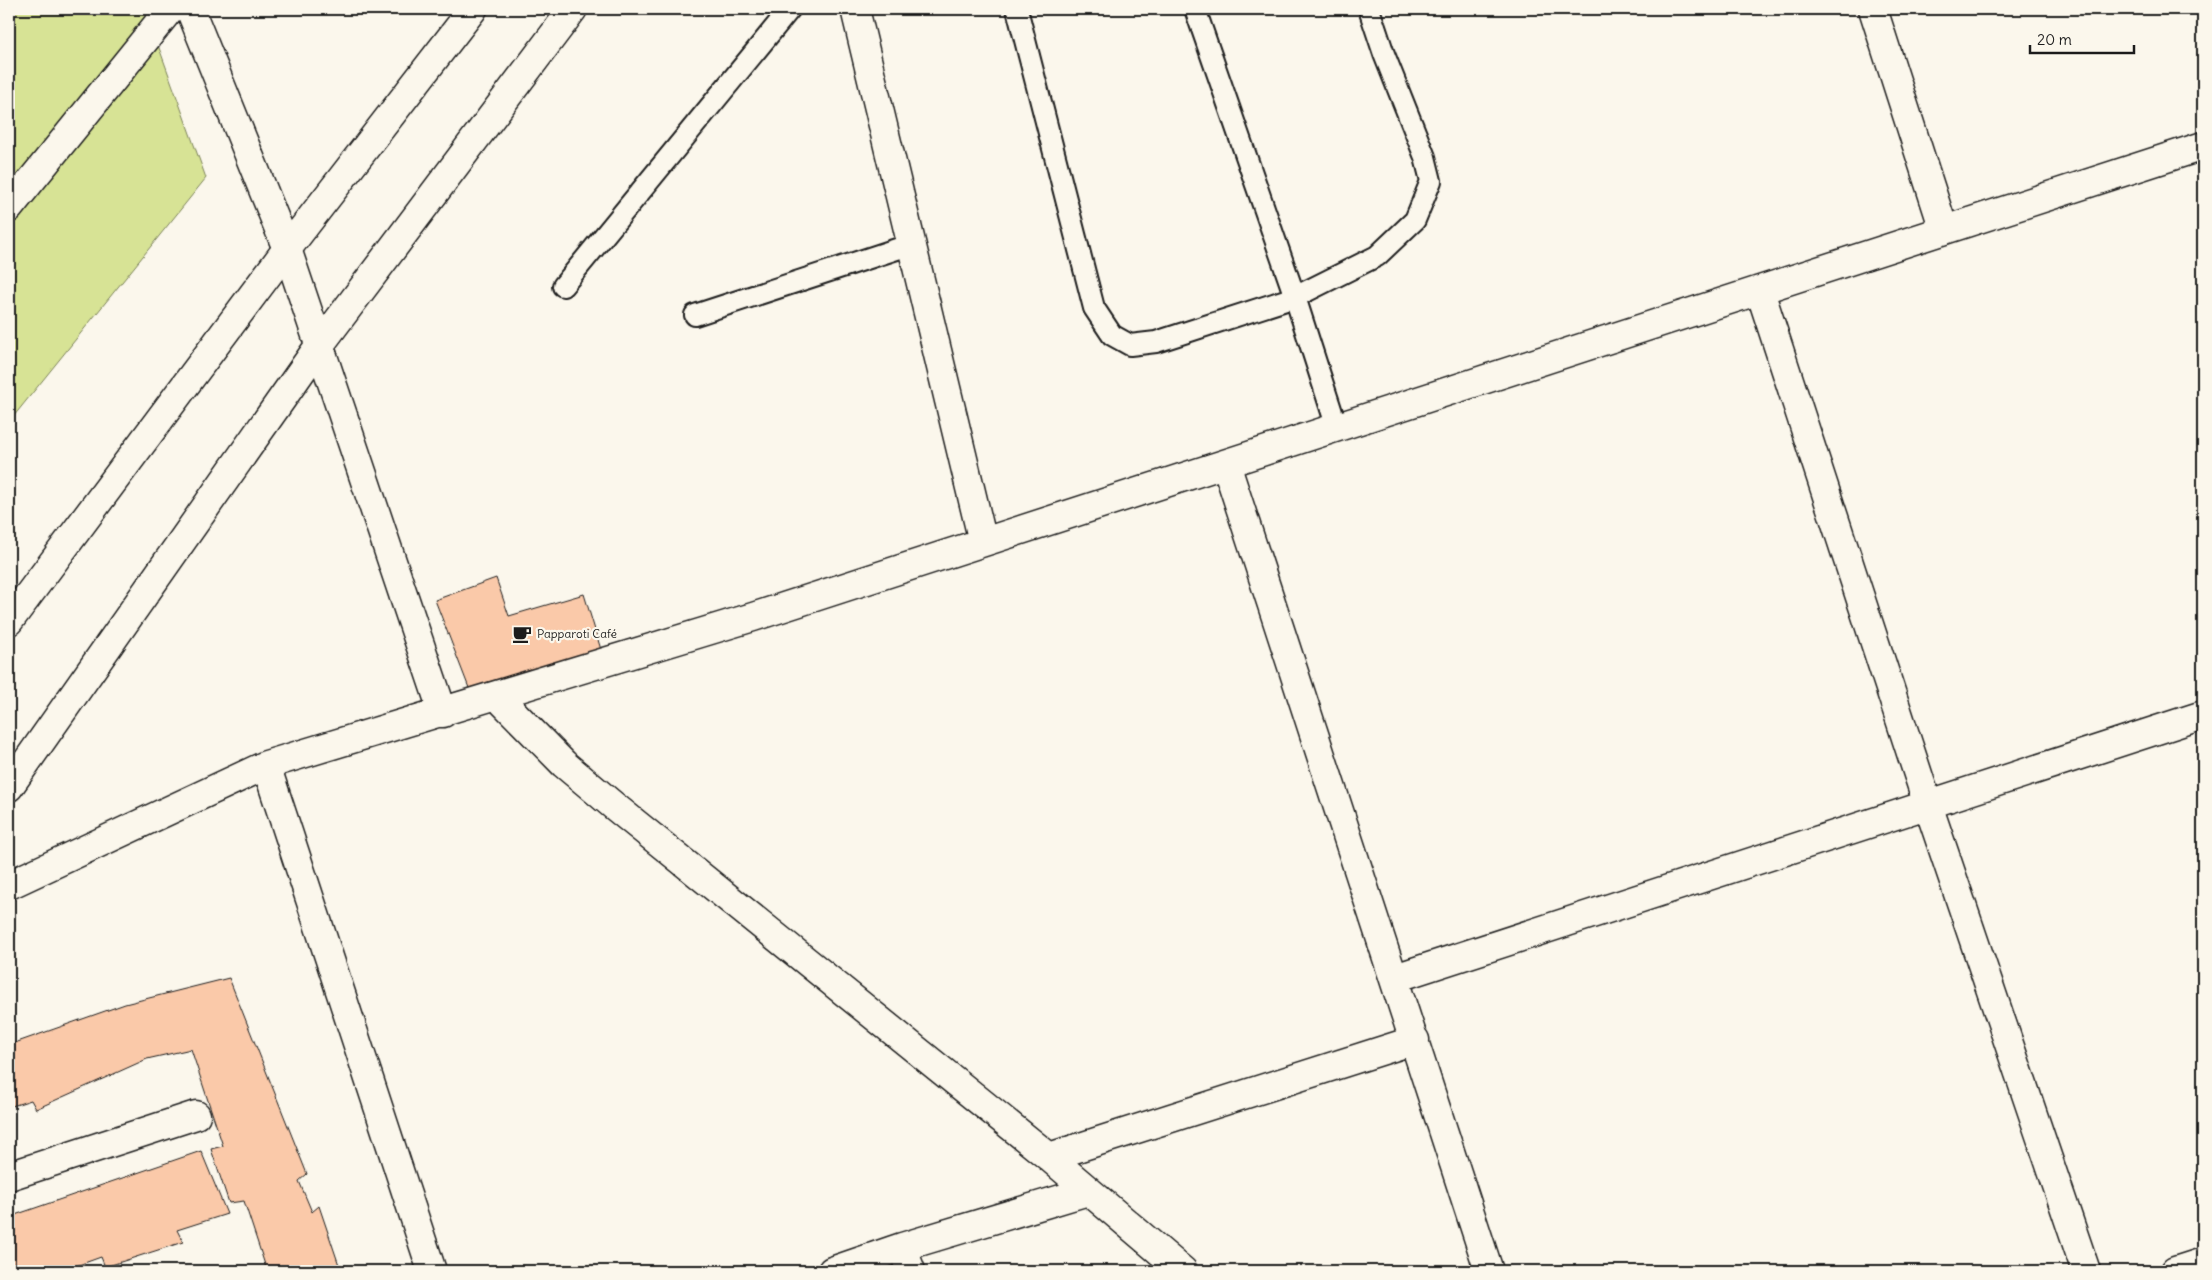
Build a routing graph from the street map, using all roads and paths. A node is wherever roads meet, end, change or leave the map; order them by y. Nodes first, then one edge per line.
1 (170, 9) edge
2 (190, 9) edge
3 (473, 9) edge
4 (573, 9) edge
5 (790, 9) edge
6 (855, 9) edge
7 (1017, 9) edge
8 (1195, 9) edge
9 (1369, 9) edge
10 (1873, 9) edge
11 (2203, 146) edge
12 (9, 208) edge
13 (1944, 230) junction
14 (912, 244) junction
15 (287, 249) junction
16 (563, 286) dead end
17 (1760, 290) junction
18 (1295, 297) junction
19 (695, 315) dead end
20 (319, 346) junction
21 (1337, 428) junction
22 (1226, 464) junction
23 (983, 542) junction
24 (9, 621) edge
25 (497, 696) junction
26 (443, 713) junction
27 (2203, 715) edge
28 (266, 765) junction
29 (9, 787) edge
30 (1928, 805) junction
31 (9, 885) edge
32 (1395, 978) junction
33 (1415, 1040) junction
34 (196, 1115) dead end
35 (1049, 1157) junction
36 (9, 1176) edge
37 (1088, 1191) junction
38 (906, 1259) edge
39 (2203, 1262) edge
40 (432, 1271) edge
41 (832, 1271) edge
42 (1183, 1271) edge
43 (1489, 1271) edge
44 (2086, 1271) edge
45 (2175, 1271) edge

1 - 12 street
2 - 15 street
3 - 15 street
4 - 20 street
5 - 16 lane
6 - 14 street
7 - 18 lane
8 - 18 lane
9 - 18 lane
10 - 13 street
11 - 13 street
13 - 17 street
14 - 19 lane
14 - 23 street
15 - 20 street
15 - 24 street
17 - 21 street
17 - 30 street
18 - 21 lane
20 - 26 street
20 - 29 street
21 - 22 street
22 - 23 street
22 - 32 street
23 - 25 street
25 - 26 street
25 - 35 street
26 - 28 street
27 - 30 street
28 - 31 street
28 - 40 street
30 - 32 street
30 - 44 street
32 - 33 street
33 - 35 street
33 - 43 street
34 - 36 street
35 - 37 street
37 - 38 street
37 - 42 street
38 - 41 street
39 - 45 street

